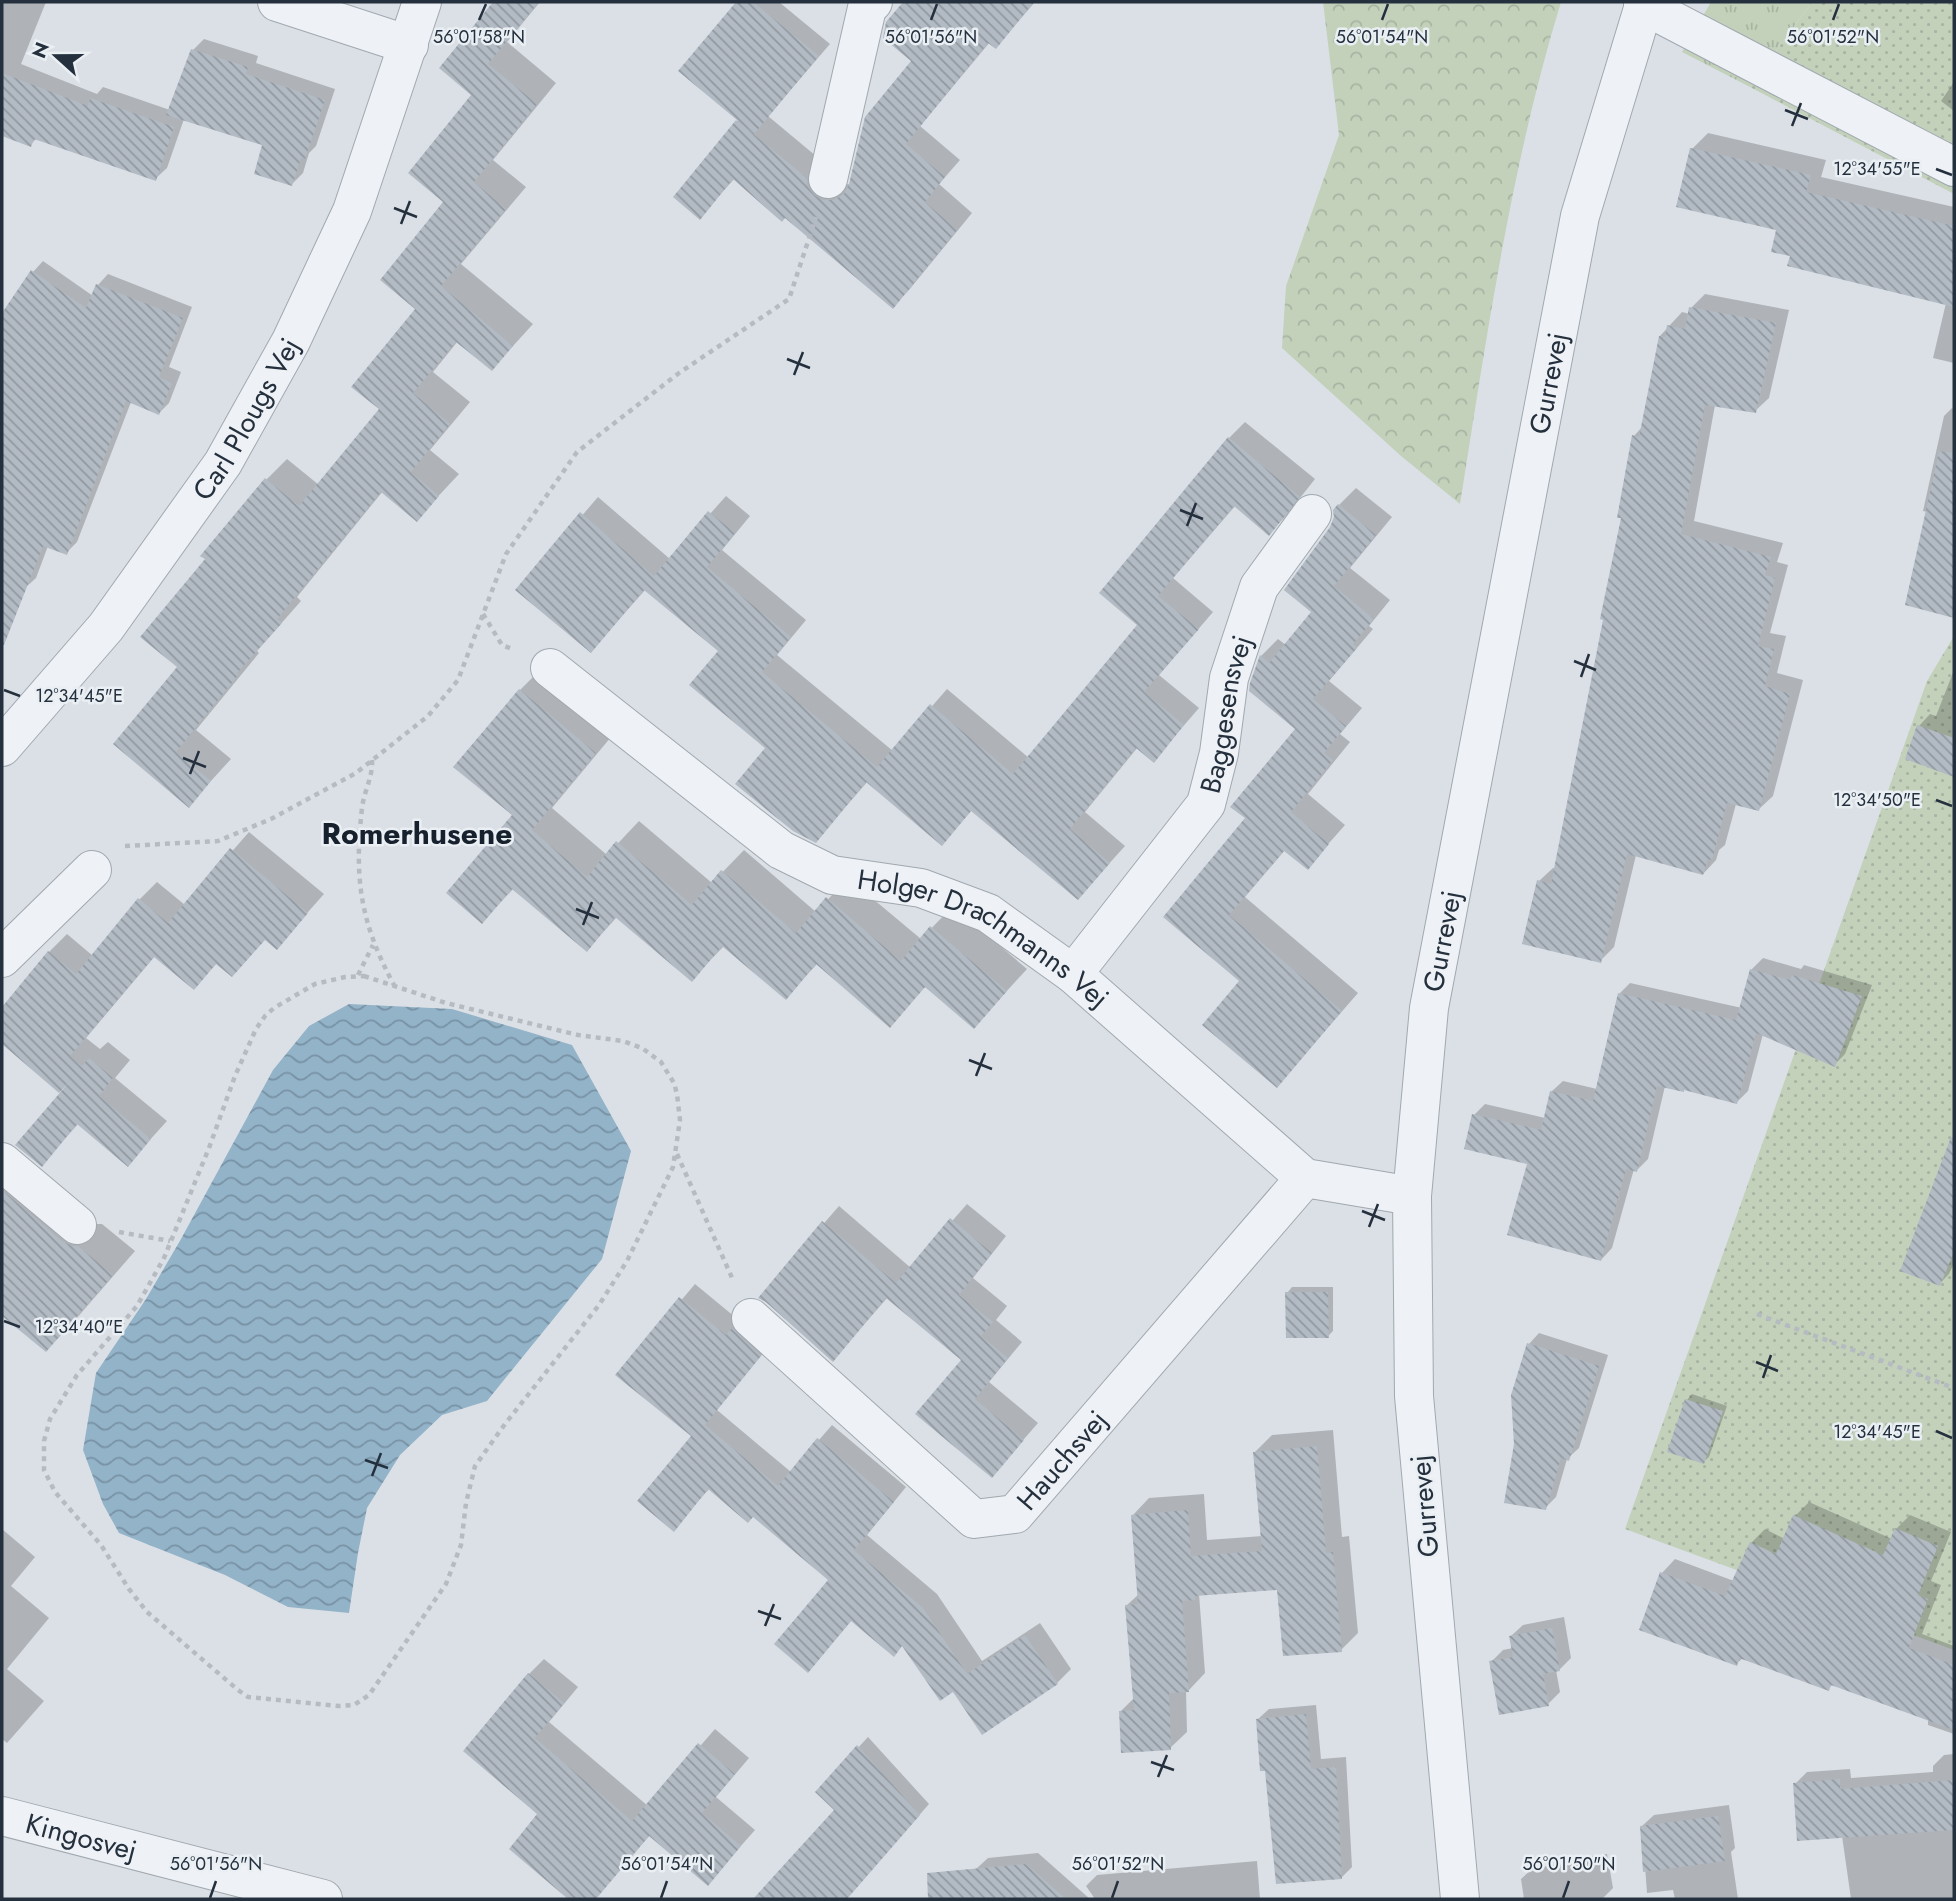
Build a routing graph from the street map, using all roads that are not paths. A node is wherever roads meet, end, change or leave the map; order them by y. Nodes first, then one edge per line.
1 (277, 2) edge
2 (422, 2) edge
3 (866, 4) edge
4 (1644, 4) edge
5 (410, 45) junction
6 (1954, 167) edge
7 (828, 179) road end
8 (1312, 514) dead end
9 (550, 668) dead end
10 (2, 747) edge
11 (92, 870) road end
12 (2, 958) edge
13 (1073, 974) junction
14 (2, 1162) edge
15 (1305, 1178) junction
16 (1412, 1196) junction
17 (77, 1225) road end
18 (751, 1318) dead end
19 (2, 1816) edge
20 (323, 1899) edge
21 (1460, 1899) edge

1 - 5 street
2 - 5 street, Carl Plougs Vej
3 - 7 street
4 - 6 street
4 - 16 street, Gurrevej
5 - 10 street, Carl Plougs Vej
8 - 13 street, Baggesensvej
9 - 13 street, Holger Drachmanns Vej
11 - 12 street
13 - 15 street, Holger Drachmanns Vej
14 - 17 street
15 - 16 street
15 - 18 street, Hauchsvej
16 - 21 street, Gurrevej
19 - 20 street, Kingosvej

